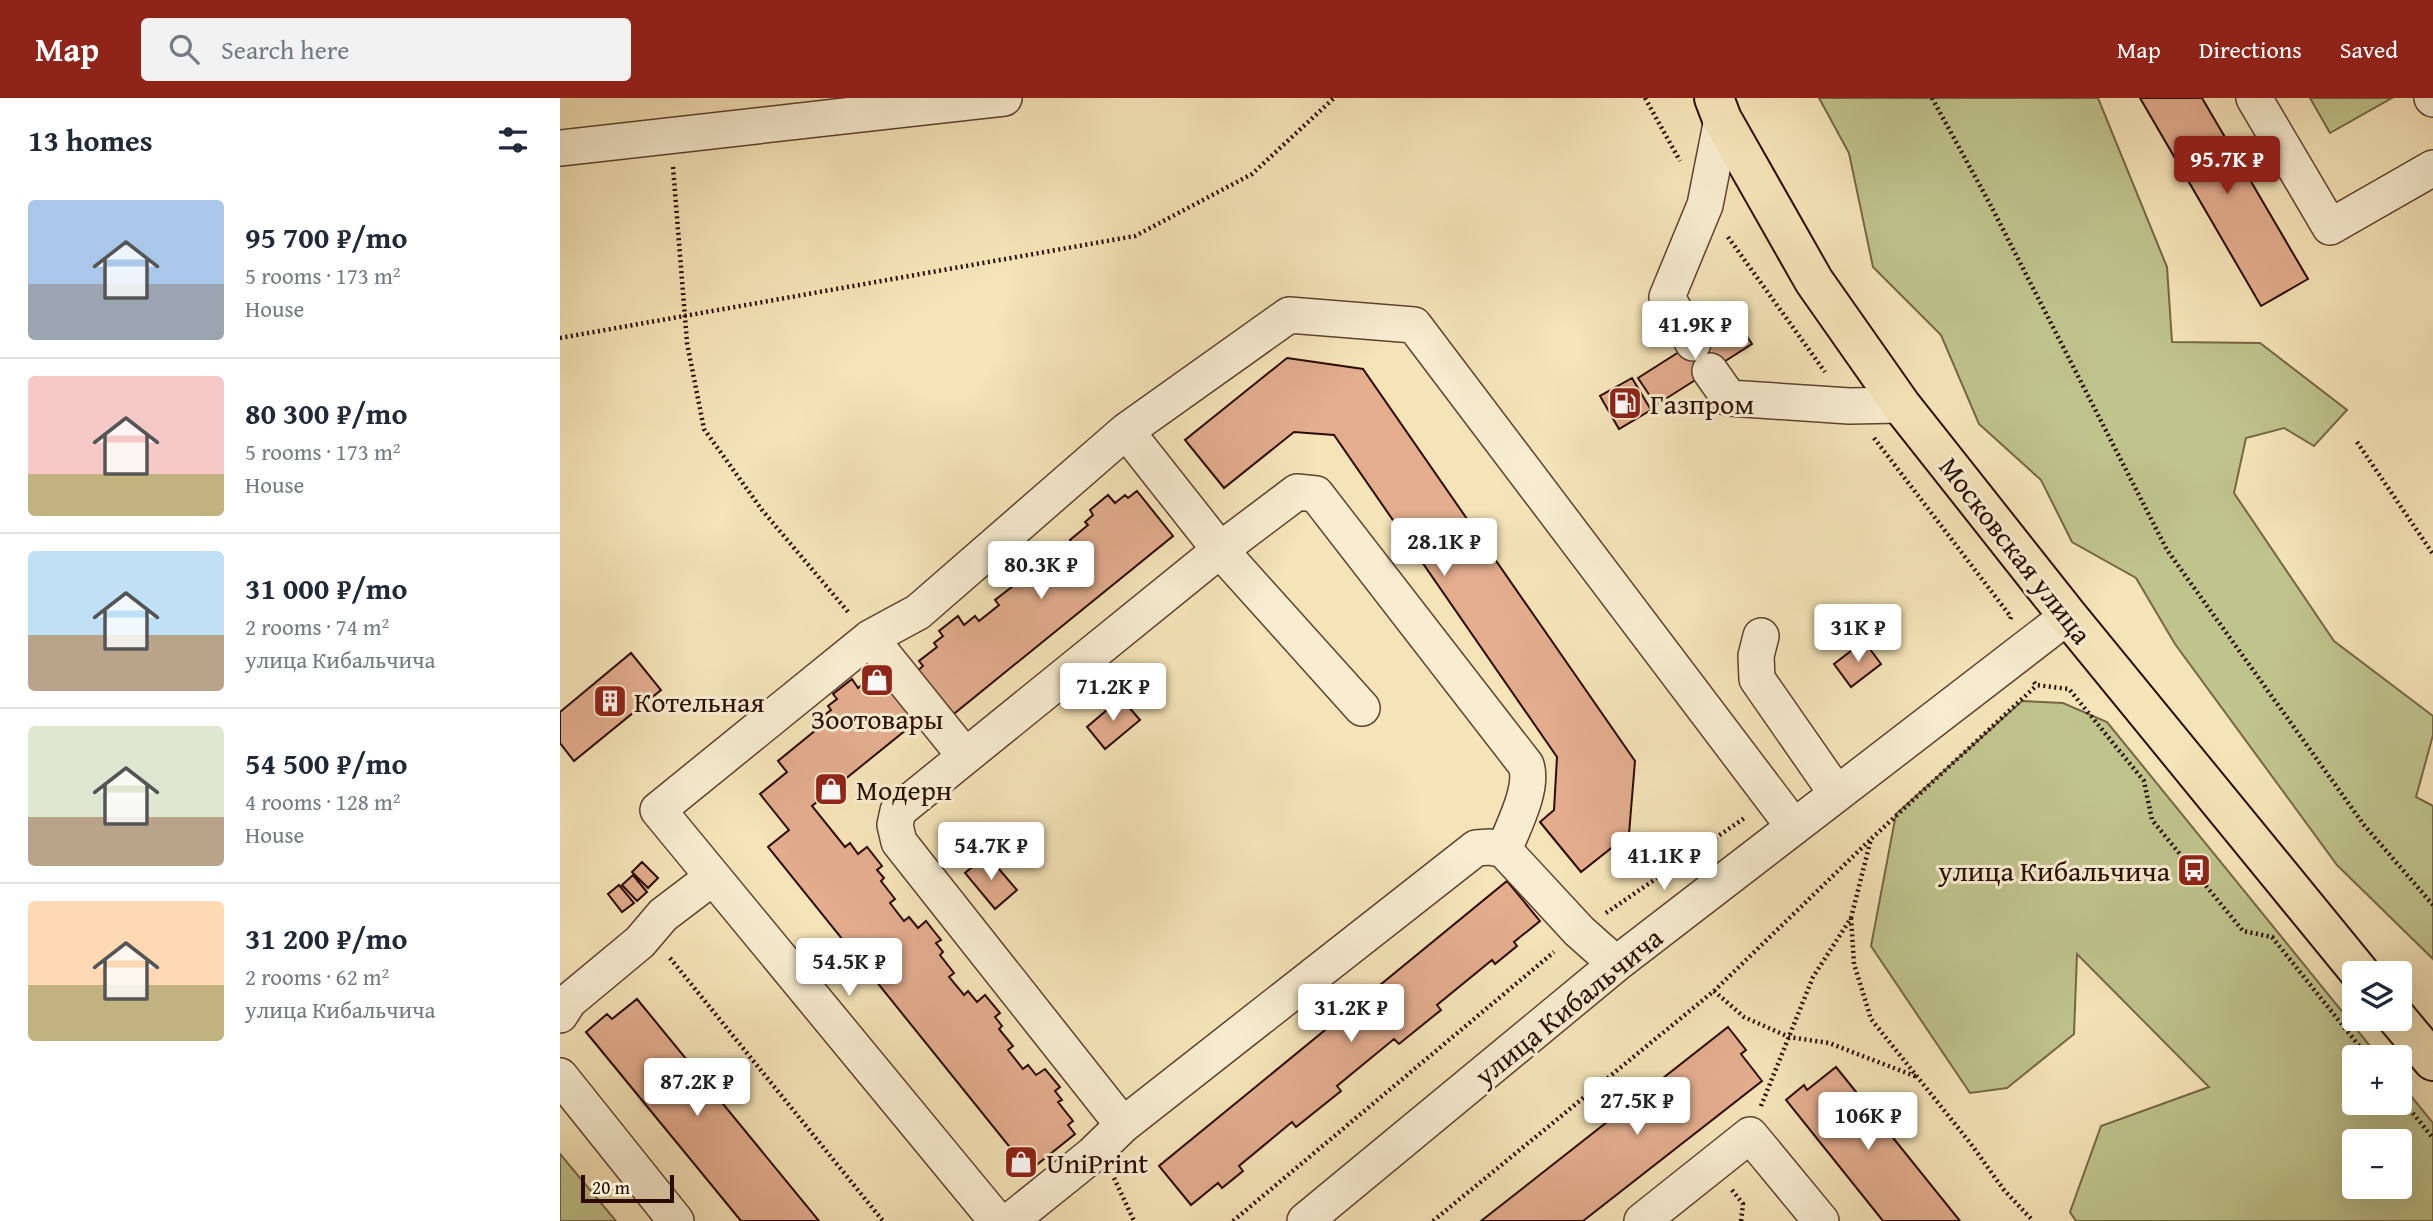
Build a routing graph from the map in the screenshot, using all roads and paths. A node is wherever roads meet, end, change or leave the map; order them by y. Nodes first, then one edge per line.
1 (1004, 98) edge
2 (1334, 98) edge
3 (1645, 98) edge
4 (1932, 98) edge
5 (2254, 98) edge
6 (1718, 109) edge
7 (671, 136) junction
8 (560, 148) edge
9 (2433, 168) edge
10 (1705, 205) junction
11 (686, 314) junction
12 (560, 338) edge
13 (1901, 405) junction
14 (1849, 406) junction
15 (1126, 431) junction
16 (2357, 442) dead end
17 (1220, 550) junction
18 (2433, 554) edge
19 (2068, 616) junction
20 (1760, 636) dead end
21 (870, 638) junction
22 (2014, 659) junction
23 (2036, 685) junction
24 (1362, 708) dead end
25 (965, 756) junction
26 (1837, 794) junction
27 (1794, 827) junction
28 (1871, 839) junction
29 (1504, 850) junction
30 (713, 877) junction
31 (2433, 905) edge
32 (1852, 918) junction
33 (640, 942) junction
34 (2350, 961) edge
35 (1616, 964) junction
36 (1714, 991) junction
37 (563, 1002) edge
38 (2409, 1031) edge
39 (1789, 1037) junction
40 (2358, 1045) edge
41 (2433, 1061) edge
42 (560, 1076) edge
43 (1918, 1078) junction
44 (2412, 1112) edge
45 (1123, 1125) junction
46 (1749, 1135) junction
47 (2433, 1138) edge
48 (1092, 1155) junction
49 (676, 1221) edge
50 (883, 1221) edge
51 (997, 1221) edge
52 (1010, 1221) edge
53 (1134, 1221) edge
54 (1305, 1221) edge
55 (1433, 1221) edge
56 (1642, 1221) edge
57 (1821, 1221) edge
58 (2033, 1221) edge

1 - 7 street
2 - 11 path
3 - 10 path
4 - 31 path
5 - 9 street
6 - 10 street
6 - 13 main road, Московская улица
7 - 8 street
7 - 11 path
10 - 14 path
10 - 14 street
11 - 12 path
11 - 21 path
13 - 14 street
13 - 19 main road, Московская улица
14 - 22 path
15 - 17 street
15 - 21 street
15 - 27 street
16 - 18 path
17 - 24 street
17 - 25 street
17 - 29 street
19 - 22 street, улица Кибальчича
19 - 34 main road, Московская улица
20 - 26 street
21 - 25 street
21 - 30 street
22 - 23 path
22 - 26 street, улица Кибальчича
23 - 28 path
23 - 40 path
25 - 45 street
26 - 27 street, улица Кибальчича
27 - 35 street, улица Кибальчича
28 - 32 path
28 - 36 path
29 - 35 street
29 - 45 street
30 - 33 street
30 - 51 street
32 - 39 path
32 - 43 path
33 - 37 street
33 - 50 path
35 - 54 street, улица Кибальчича
36 - 39 path
36 - 55 path
38 - 41 main road
39 - 43 path
39 - 46 path
42 - 49 street
43 - 58 path
44 - 47 path
45 - 48 street
46 - 56 street
46 - 57 street
48 - 52 street
48 - 53 path

